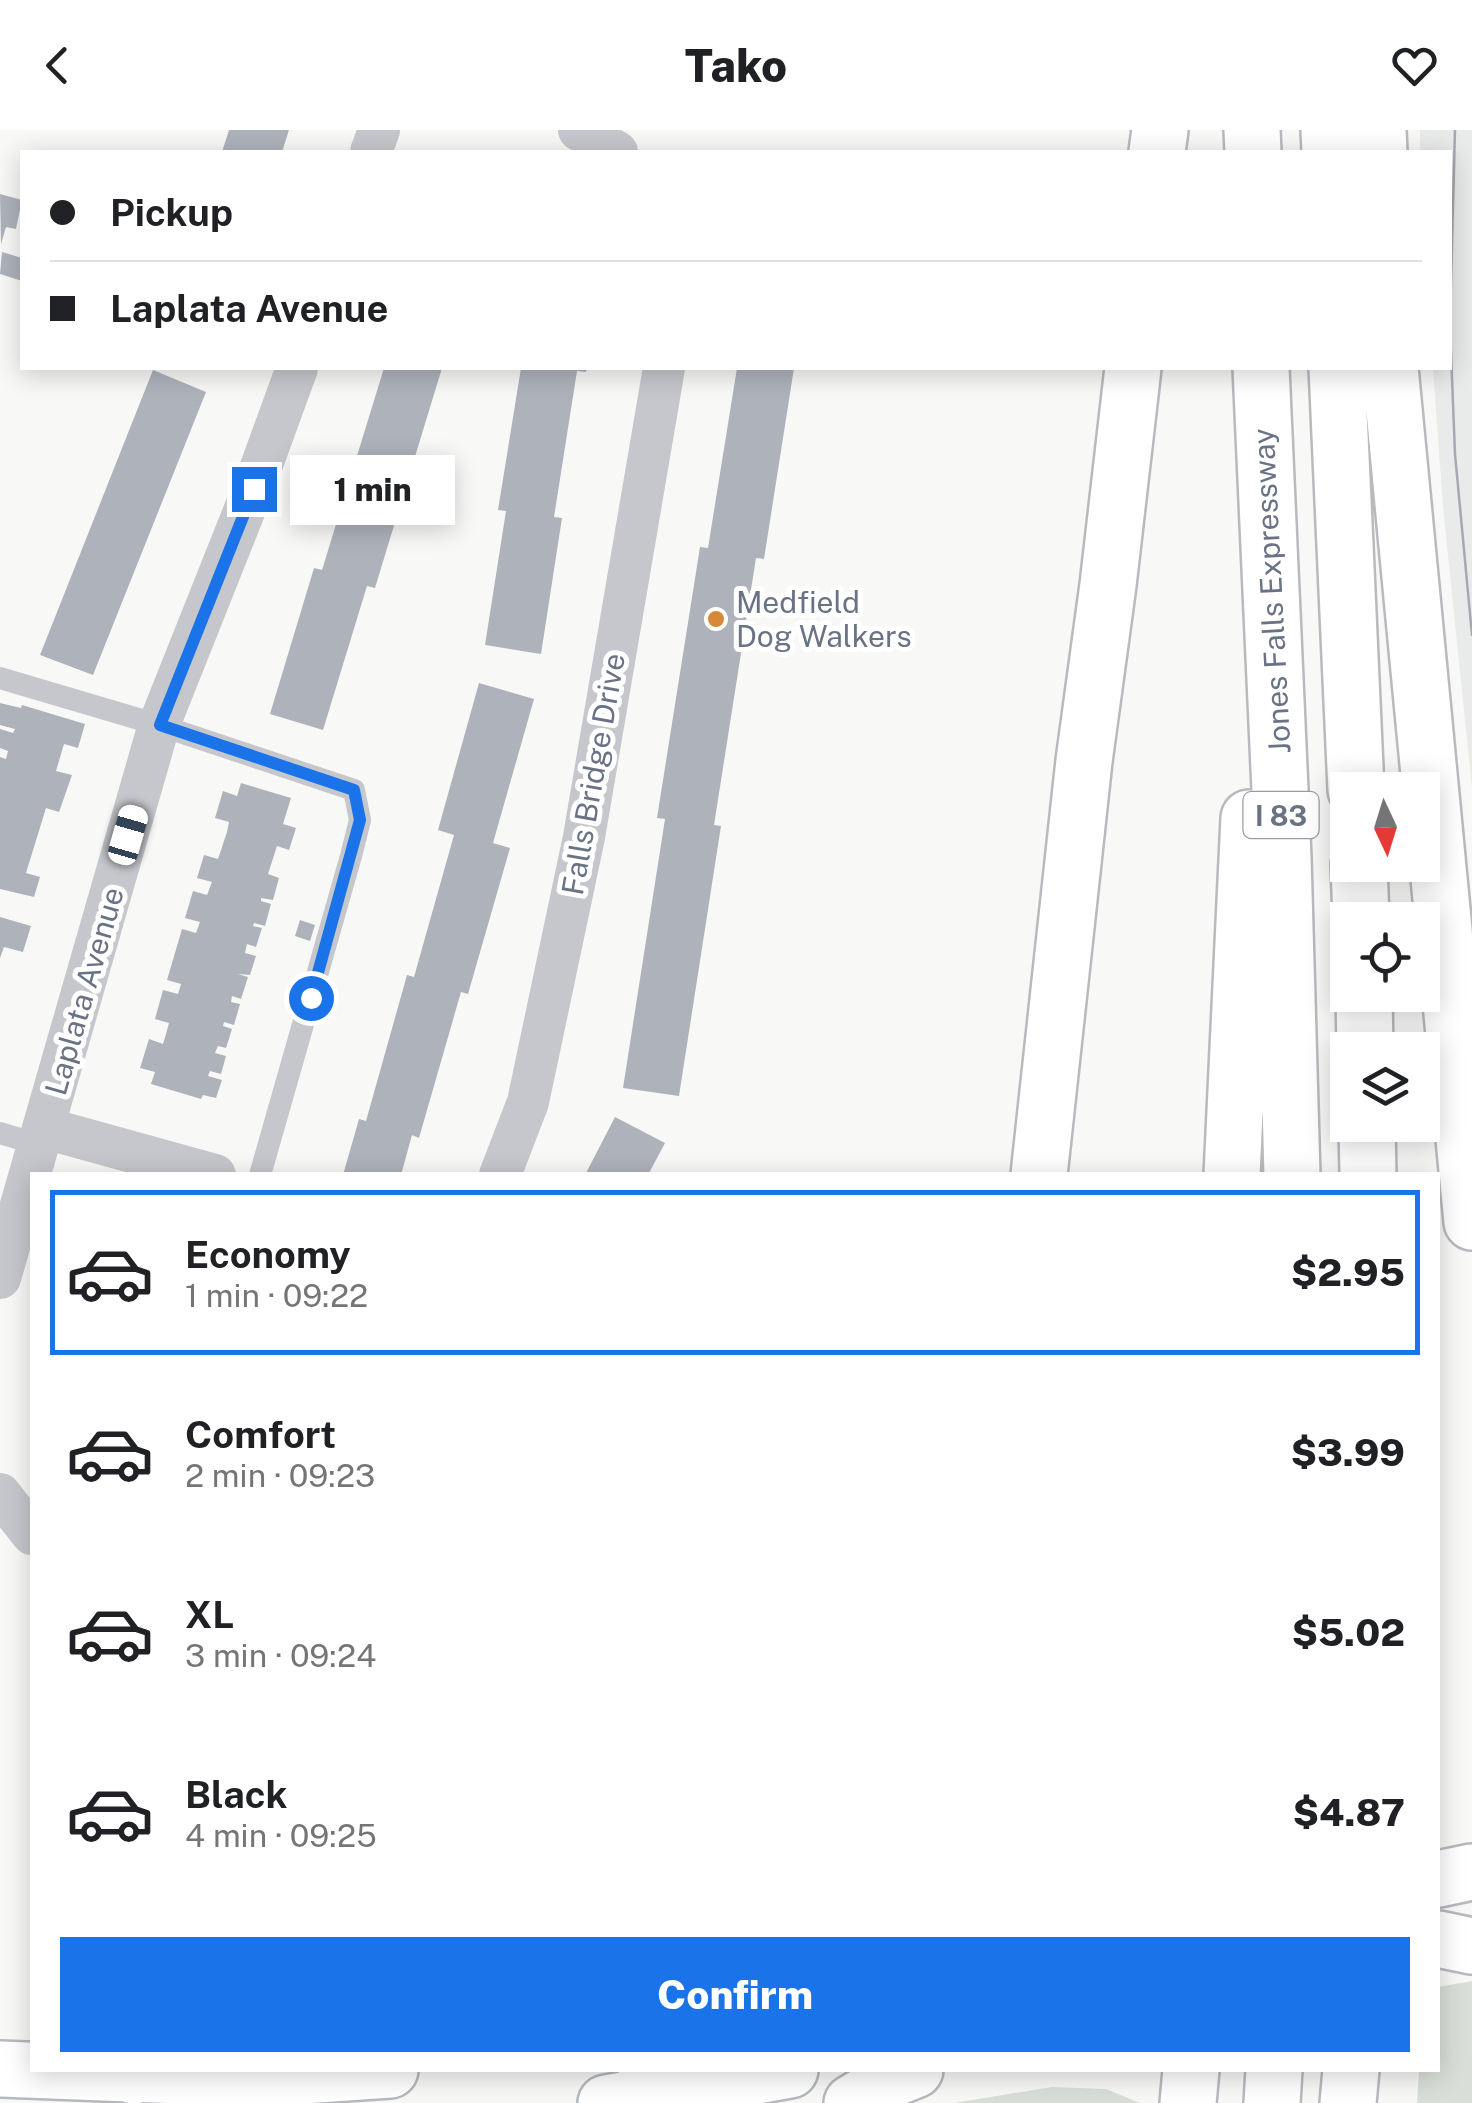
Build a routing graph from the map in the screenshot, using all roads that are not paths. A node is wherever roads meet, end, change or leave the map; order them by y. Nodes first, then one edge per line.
1 (579, 130) edge
2 (614, 150) edge
3 (297, 370) edge
4 (664, 370) edge
5 (1133, 370) edge
6 (1261, 370) edge
7 (1337, 370) edge
8 (1390, 370) edge
9 (1266, 456) junction
10 (0, 678) edge
11 (160, 725) junction
12 (1355, 772) edge
13 (0, 1133) edge
14 (43, 1136) junction
15 (1367, 1142) edge
16 (32, 1172) edge
17 (202, 1172) edge
18 (261, 1172) edge
19 (501, 1172) edge
20 (1039, 1172) edge
21 (1232, 1172) edge
22 (1292, 1172) edge
23 (1368, 1172) edge
24 (30, 1179) edge
25 (1472, 1222) edge
26 (0, 1278) edge
27 (0, 1494) edge
28 (30, 1532) edge
29 (1472, 1872) edge
30 (1440, 1878) edge
31 (1472, 1927) edge
32 (1440, 1936) edge
33 (1440, 1938) edge
34 (1472, 1946) edge
35 (0, 2068) edge
36 (30, 2069) edge
37 (118, 2072) edge
38 (361, 2072) edge
39 (776, 2072) edge
40 (910, 2072) edge
41 (1191, 2072) edge
42 (1274, 2072) edge
43 (1351, 2072) edge
44 (1368, 2072) edge
45 (147, 2073) edge
46 (632, 2093) edge
47 (852, 2103) edge
48 (1188, 2103) edge
49 (1272, 2103) edge
50 (1348, 2103) edge
51 (1368, 2103) edge

1 - 2 street
3 - 11 street, Laplata Avenue
4 - 19 street, Falls Bridge Drive
5 - 20 main road
6 - 9 main road, Jones Falls Expressway / I 83
7 - 12 main road, I 83
8 - 25 main road
9 - 21 main road
9 - 22 main road, Jones Falls Expressway / I 83
10 - 11 lane
11 - 14 street, Laplata Avenue
11 - 18 lane
13 - 14 lane
14 - 16 street, Laplata Avenue
14 - 17 street
15 - 23 main road
24 - 26 street, Laplata Avenue
27 - 28 street
29 - 30 main road
31 - 32 main road
33 - 34 main road
35 - 36 main road
37 - 45 main road
38 - 45 main road
39 - 46 main road
40 - 47 main road
41 - 48 main road
42 - 49 main road
43 - 50 main road
44 - 51 main road

